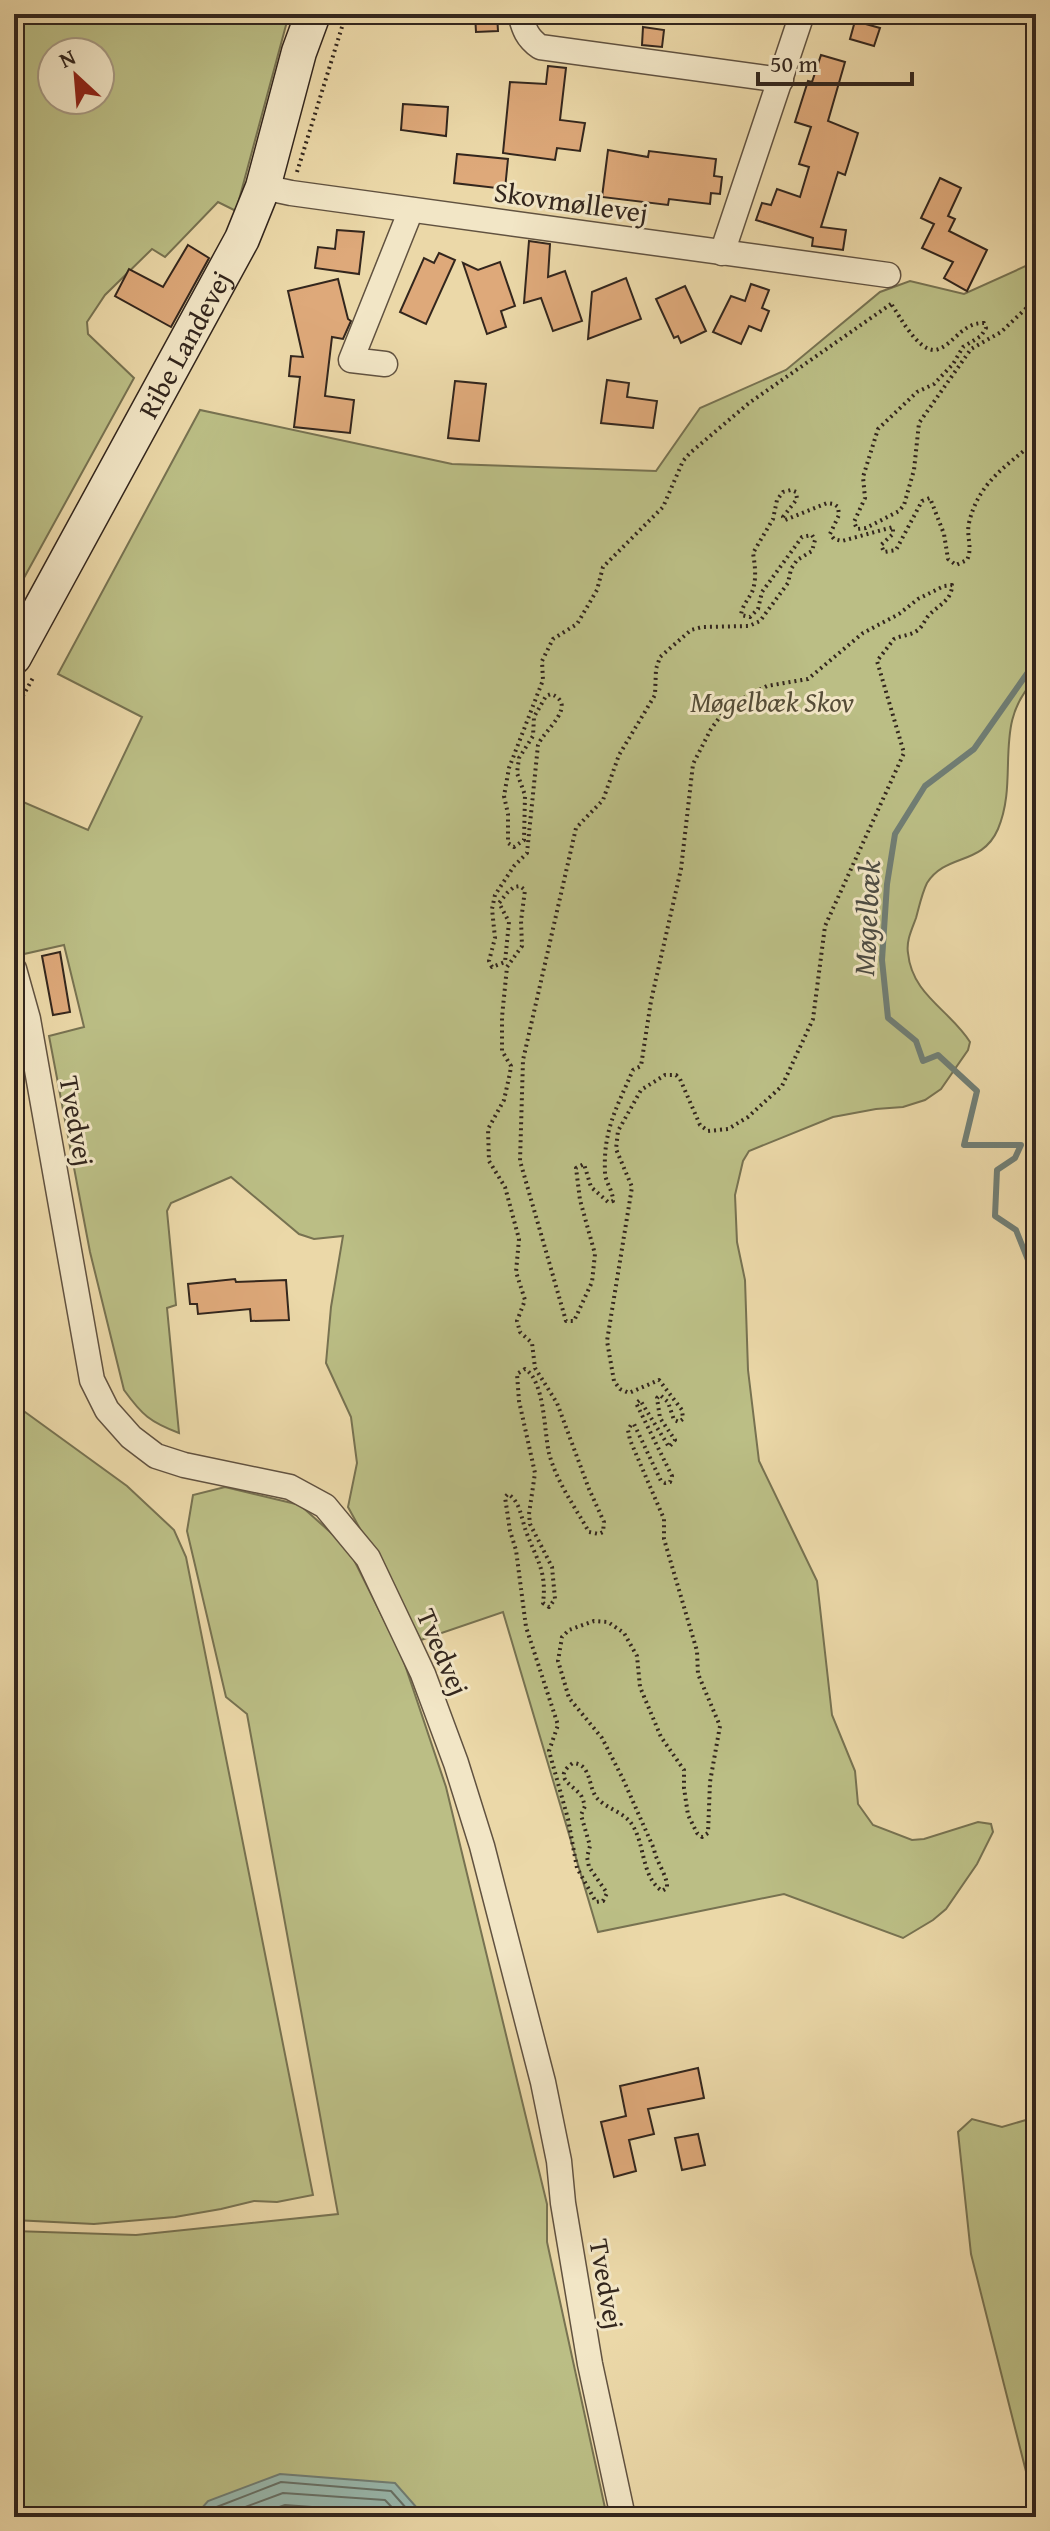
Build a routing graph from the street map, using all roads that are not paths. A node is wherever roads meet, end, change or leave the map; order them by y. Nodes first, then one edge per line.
1 (313, 14) edge
2 (520, 14) edge
3 (802, 14) edge
4 (781, 80) junction
5 (263, 187) junction
6 (411, 210) junction
7 (722, 253) junction
8 (888, 275) dead end
9 (385, 364) dead end
10 (14, 657) edge
11 (14, 969) edge
12 (623, 2517) edge

1 - 5 main road, Ribe Landevej
2 - 4 street
3 - 4 street
4 - 7 street
5 - 6 street, Skovmøllevej
5 - 10 main road, Ribe Landevej
6 - 7 street, Skovmøllevej
6 - 9 street
7 - 8 street, Skovmøllevej
11 - 12 street, Tvedvej

